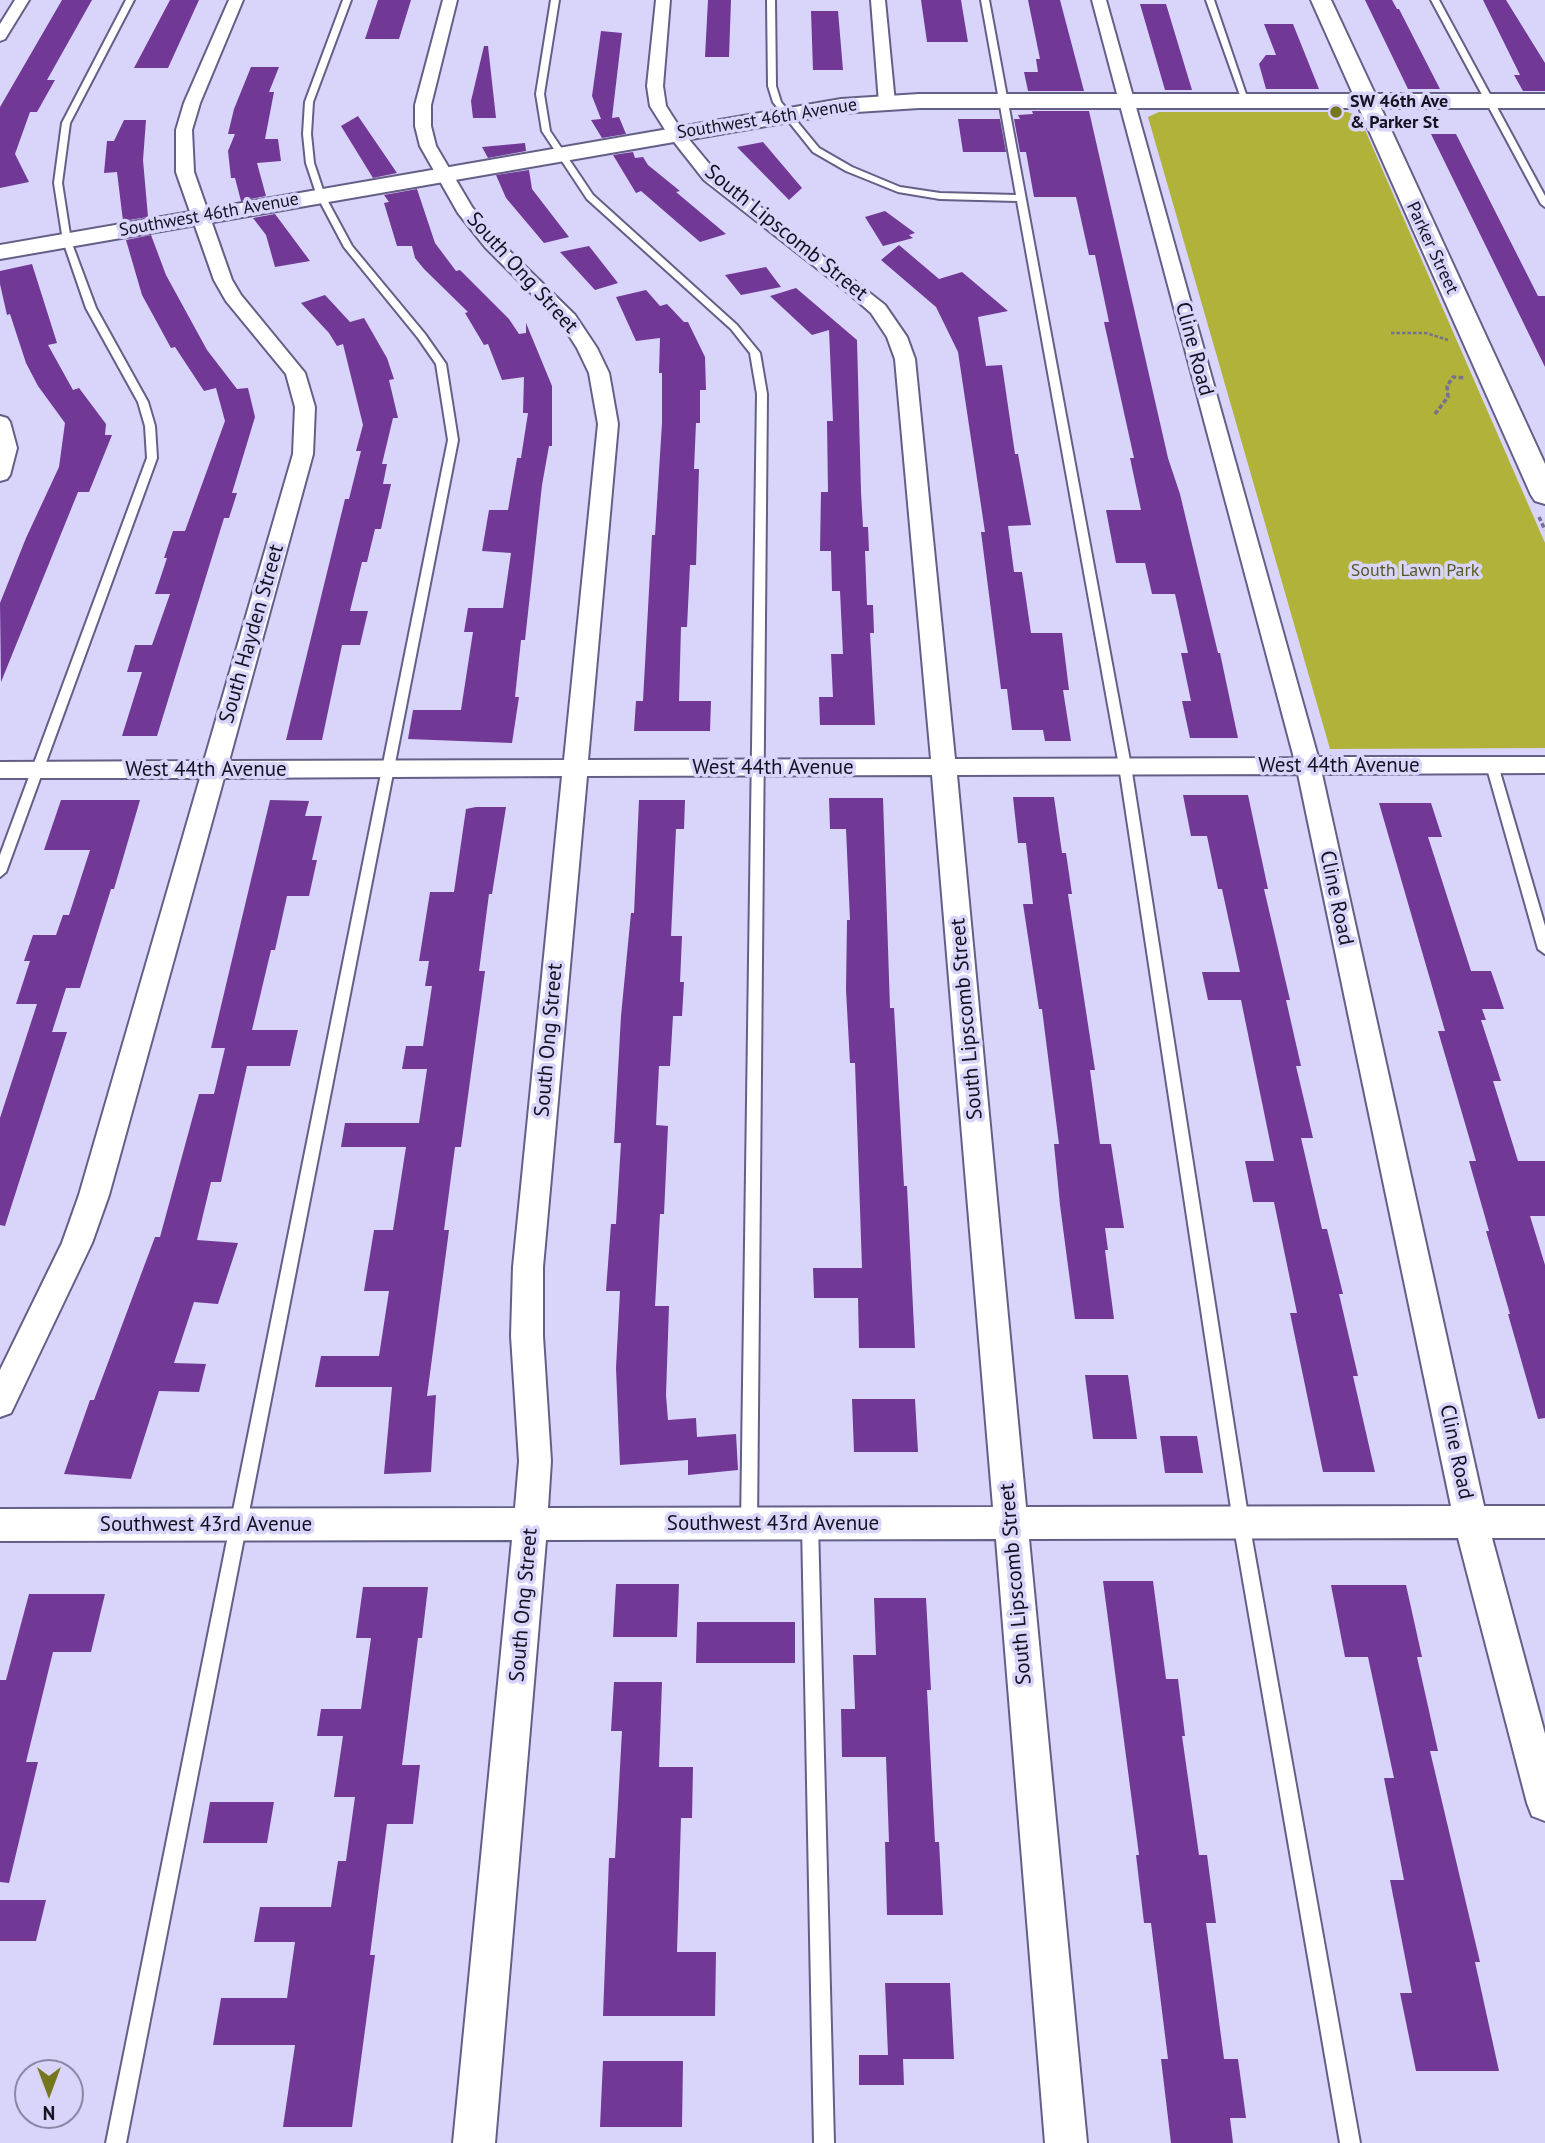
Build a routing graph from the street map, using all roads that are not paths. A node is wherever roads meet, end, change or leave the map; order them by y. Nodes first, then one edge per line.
1 (22, 0) edge
2 (130, 0) edge
3 (236, 0) edge
4 (347, 0) edge
5 (450, 0) edge
6 (555, 0) edge
7 (663, 0) edge
8 (771, 0) edge
9 (878, 0) edge
10 (985, 0) edge
11 (1099, 0) edge
12 (1210, 0) edge
13 (1321, 0) edge
14 (1435, 0) edge
15 (0, 36) edge
16 (1366, 100) junction
17 (1003, 101) junction
18 (1126, 101) junction
19 (1246, 101) junction
20 (1489, 101) junction
21 (1545, 101) edge
22 (887, 103) junction
23 (786, 113) junction
24 (675, 133) junction
25 (559, 153) junction
26 (442, 174) junction
27 (321, 195) junction
28 (1021, 198) junction
29 (1545, 204) edge
30 (199, 217) junction
31 (67, 241) junction
32 (0, 253) edge
33 (0, 422) edge
34 (0, 475) edge
35 (1545, 495) edge
36 (1492, 765) junction
37 (1545, 765) edge
38 (1125, 766) junction
39 (1308, 766) junction
40 (756, 768) junction
41 (944, 768) junction
42 (0, 769) edge
43 (39, 769) junction
44 (388, 769) junction
45 (575, 769) junction
46 (214, 770) junction
47 (0, 872) edge
48 (1545, 949) edge
49 (0, 1403) edge
50 (1011, 1522) junction
51 (1241, 1522) junction
52 (1471, 1522) junction
53 (1545, 1522) edge
54 (237, 1524) junction
55 (749, 1524) junction
56 (810, 1524) junction
57 (0, 1525) edge
58 (531, 1525) junction
59 (1545, 1803) edge
60 (116, 2143) edge
61 (474, 2143) edge
62 (824, 2143) edge
63 (1066, 2143) edge
64 (1350, 2143) edge

1 - 15 street
2 - 31 lane
3 - 30 street, South Hayden Street
4 - 27 lane
5 - 26 street, South Ong Street
6 - 25 lane
7 - 24 street, South Lipscomb Street
8 - 23 lane
9 - 22 street
10 - 17 lane
11 - 18 street, Cline Road
12 - 19 lane
13 - 16 main road, Parker Street
14 - 20 lane
16 - 19 main road, Southwest 46th Avenue
16 - 20 main road, Southwest 46th Avenue
16 - 35 main road, Parker Street
17 - 18 main road, Southwest 46th Avenue
17 - 22 main road, Southwest 46th Avenue
17 - 28 lane
18 - 19 main road, Southwest 46th Avenue
18 - 39 street, Cline Road
20 - 21 main road, Southwest 46th Avenue
20 - 29 lane
22 - 23 main road, Southwest 46th Avenue
23 - 24 main road, Southwest 46th Avenue
23 - 28 lane
24 - 25 main road, Southwest 46th Avenue
24 - 41 street, South Lipscomb Street
25 - 26 main road, Southwest 46th Avenue
25 - 40 lane
26 - 27 main road, Southwest 46th Avenue
26 - 45 street, South Ong Street
27 - 30 main road, Southwest 46th Avenue
27 - 44 lane
28 - 38 lane
30 - 31 main road, Southwest 46th Avenue
30 - 46 street, South Hayden Street
31 - 32 main road, Southwest 46th Avenue
31 - 43 lane
33 - 34 street
36 - 37 street, West 44th Avenue
36 - 39 street, West 44th Avenue
36 - 48 lane
38 - 39 street, West 44th Avenue
38 - 41 street, West 44th Avenue
38 - 51 lane
39 - 52 street, Cline Road
40 - 41 street, West 44th Avenue
40 - 45 street, West 44th Avenue
40 - 55 lane
41 - 50 street, South Lipscomb Street
42 - 43 street, West 44th Avenue
43 - 46 street, West 44th Avenue
43 - 47 lane
44 - 45 street, West 44th Avenue
44 - 46 street, West 44th Avenue
44 - 54 lane
45 - 58 street, South Ong Street
46 - 49 street, South Hayden Street
50 - 51 street, Southwest 43rd Avenue
50 - 56 street, Southwest 43rd Avenue
50 - 63 street, South Lipscomb Street
51 - 52 street, Southwest 43rd Avenue
51 - 64 lane
52 - 53 street, Southwest 43rd Avenue
52 - 59 street, Cline Road
54 - 57 street, Southwest 43rd Avenue
54 - 58 street, Southwest 43rd Avenue
54 - 60 lane
55 - 56 street, Southwest 43rd Avenue
55 - 58 street, Southwest 43rd Avenue
56 - 62 lane
58 - 61 street, South Ong Street

